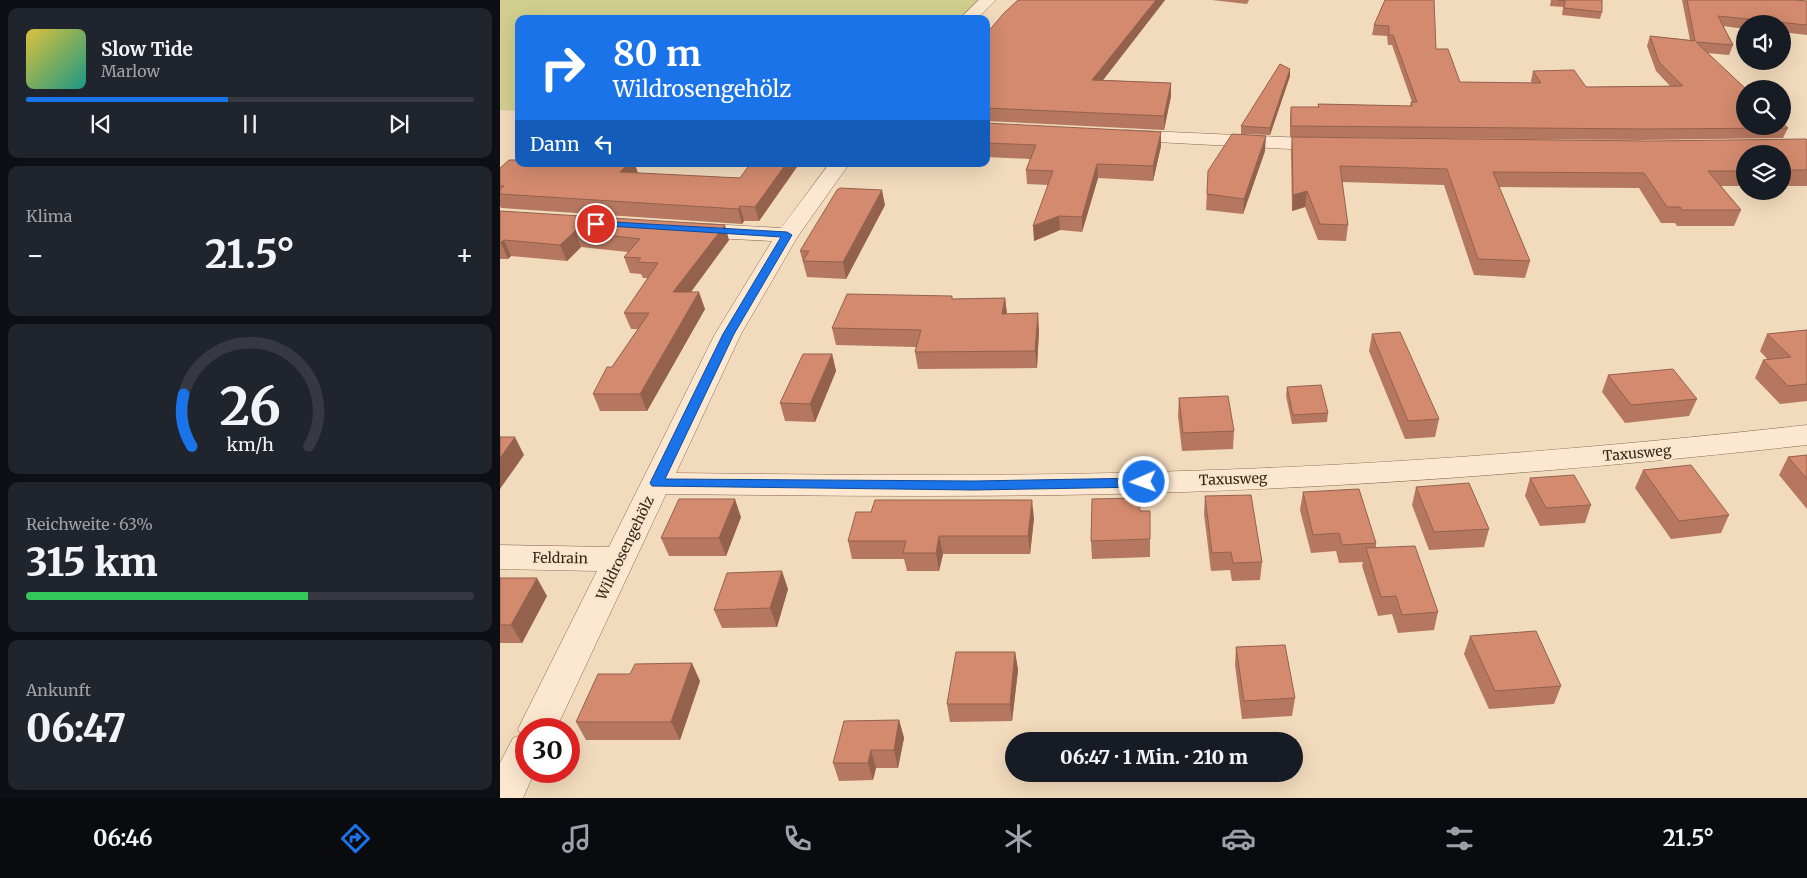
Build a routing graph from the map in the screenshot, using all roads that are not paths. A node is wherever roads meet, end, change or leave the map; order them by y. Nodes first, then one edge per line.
1 (988, 0) edge
2 (971, 15) edge
3 (1104, 135) edge
4 (1351, 145) edge
5 (837, 167) edge
6 (670, 229) edge
7 (787, 235) junction
8 (1807, 435) edge
9 (656, 483) junction
10 (500, 557) edge
11 (619, 559) junction
12 (542, 718) edge
13 (515, 773) edge
14 (503, 798) edge

1 - 2 street
3 - 4 street
5 - 7 street, Wildrosengehölz
6 - 7 street
7 - 9 street, Wildrosengehölz
8 - 9 street, Taxusweg
9 - 11 street, Wildrosengehölz
10 - 11 street, Feldrain
11 - 12 street, Wildrosengehölz
13 - 14 street

